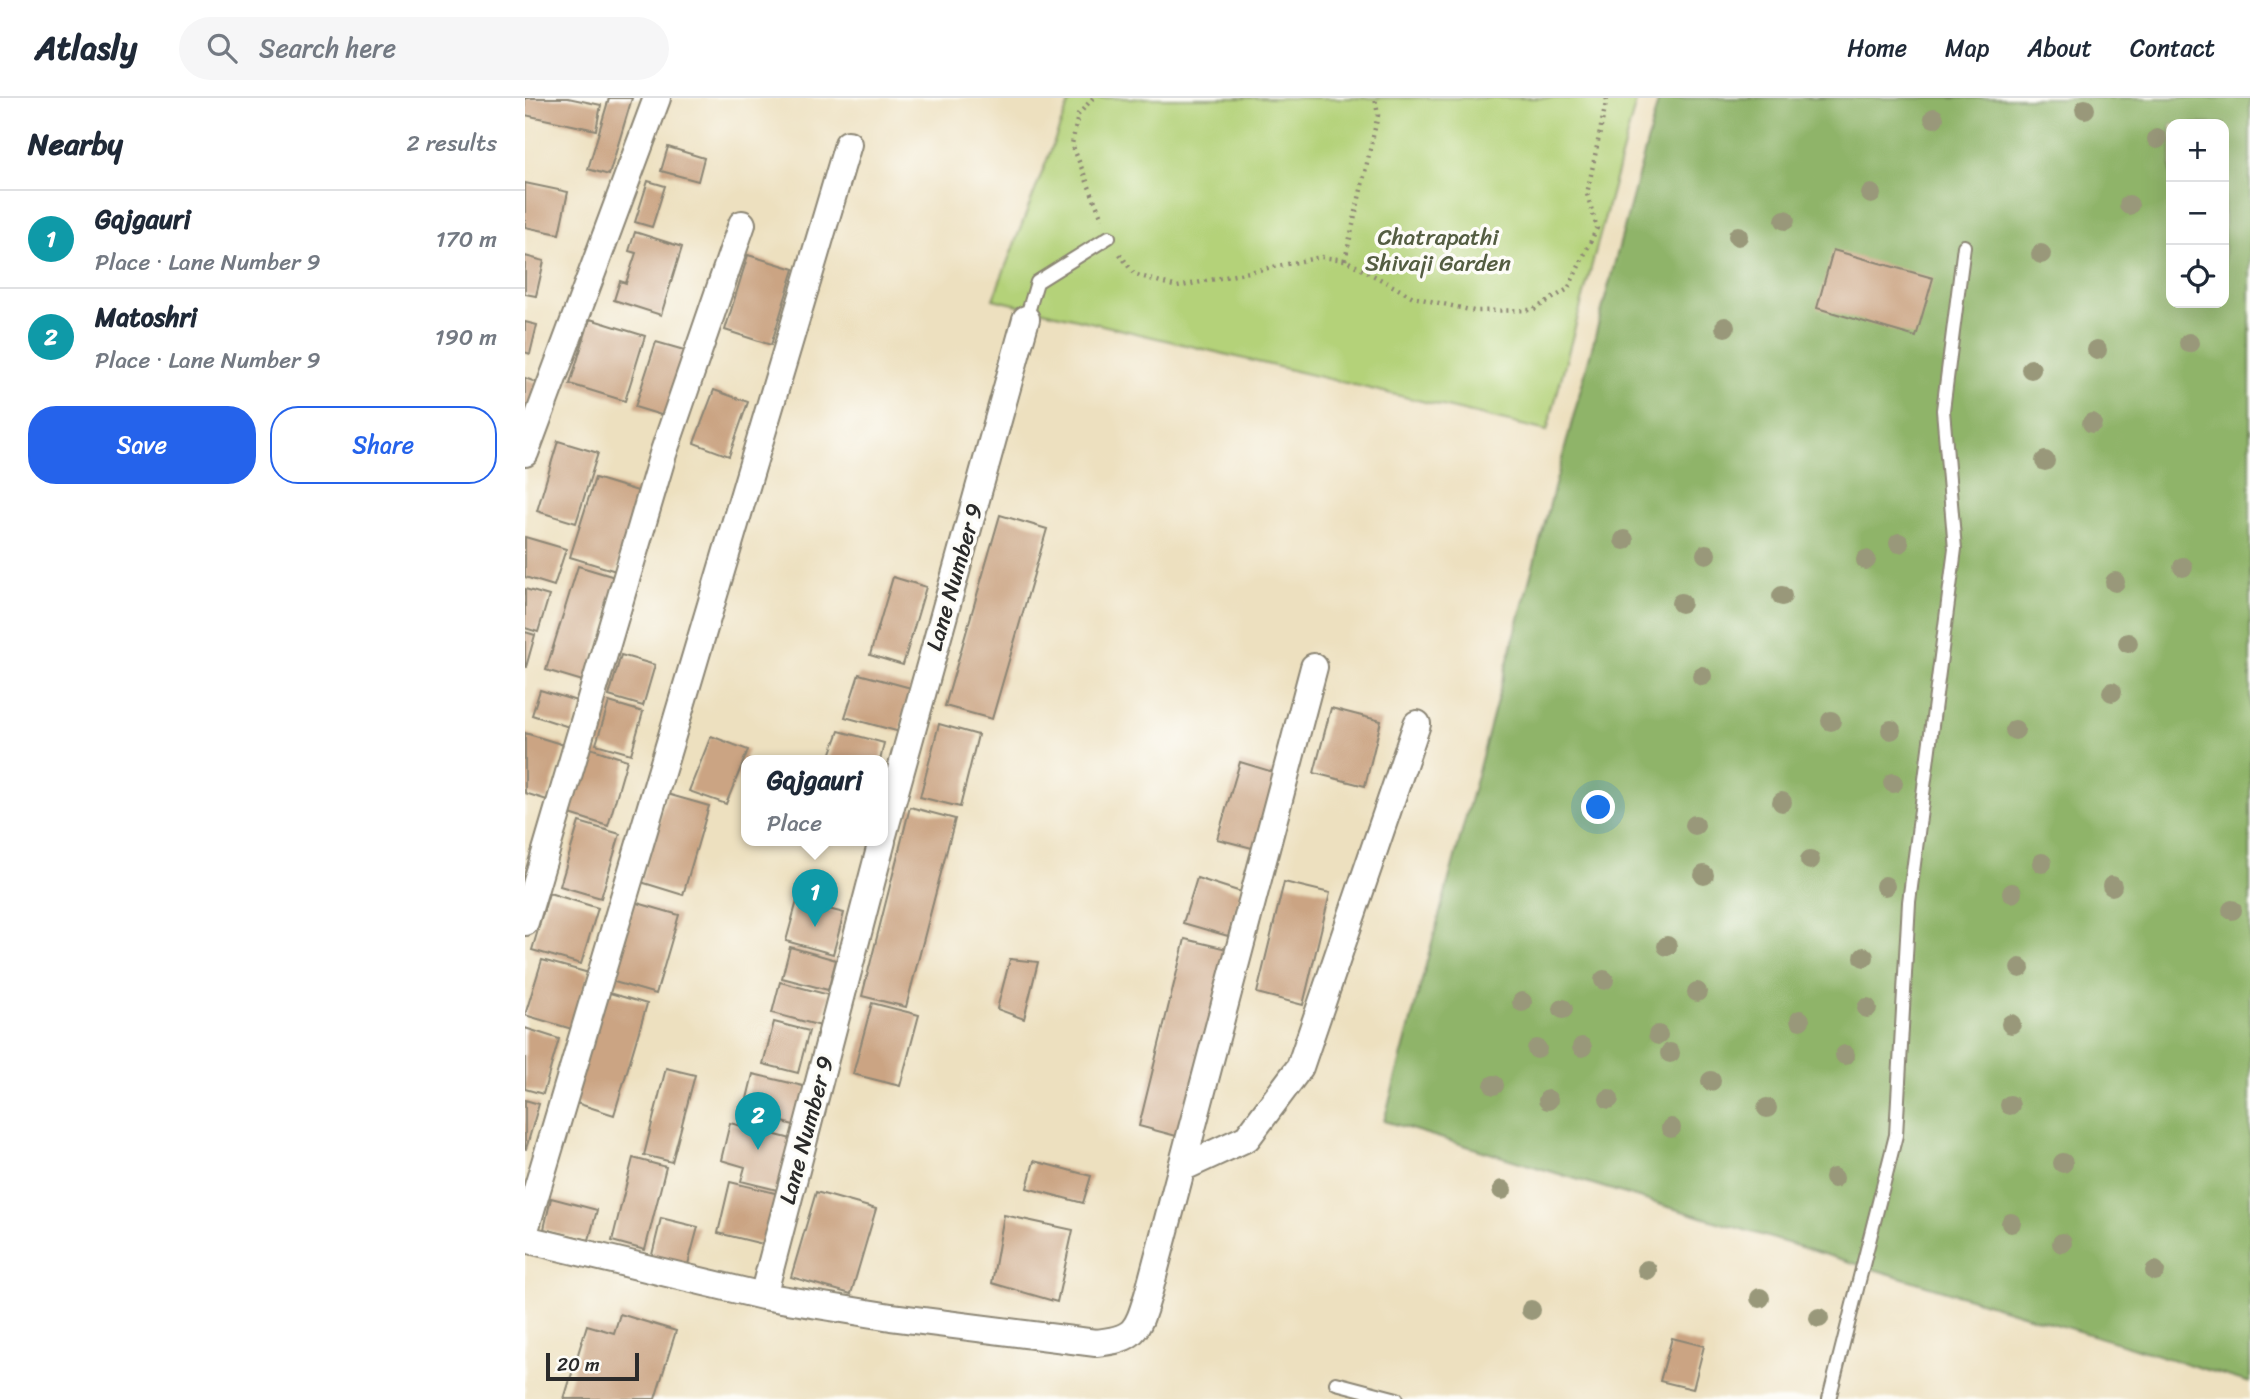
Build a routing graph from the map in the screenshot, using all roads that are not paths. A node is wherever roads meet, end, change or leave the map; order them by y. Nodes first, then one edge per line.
1 (657, 98) edge
2 (848, 144) dead end
3 (742, 224) dead end
4 (1109, 237) road end
5 (1964, 246) dead end
6 (1027, 319) joint
7 (525, 453) edge
8 (1314, 667) dead end
9 (1417, 724) dead end
10 (888, 817) edge
11 (881, 846) edge
12 (525, 922) edge
13 (1182, 1168) junction
14 (525, 1230) edge
15 (525, 1240) edge
16 (763, 1296) junction
17 (1336, 1382) dead end
18 (1397, 1399) edge
19 (1829, 1399) edge

1 - 7 street
2 - 14 street
3 - 12 street
4 - 6 lane
5 - 19 lane
6 - 10 street, Lane Number 9
8 - 13 street
9 - 13 street
11 - 16 street, Lane Number 9
13 - 16 street
15 - 16 street
17 - 18 lane

